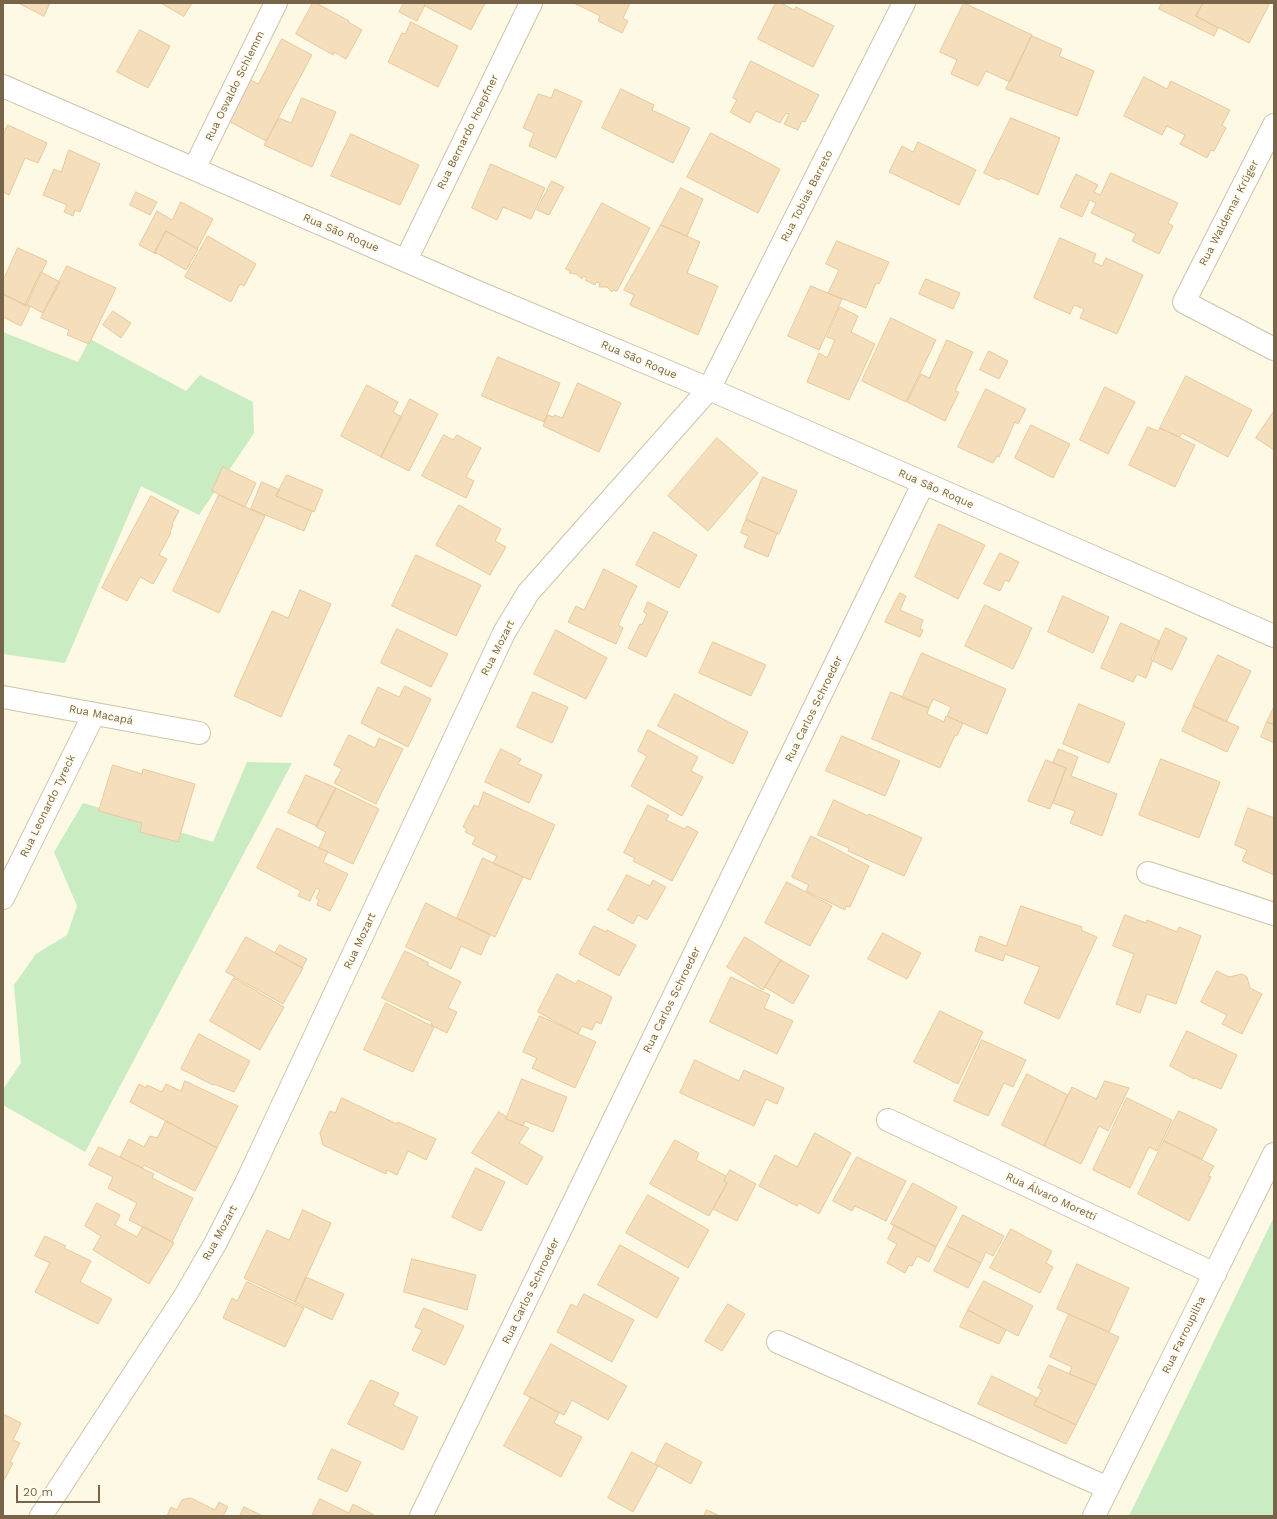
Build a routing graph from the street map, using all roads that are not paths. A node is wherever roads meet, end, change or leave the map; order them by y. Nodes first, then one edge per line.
1 (276, 3) edge
2 (531, 3) edge
3 (904, 3) edge
4 (3, 86) edge
5 (1274, 124) edge
6 (194, 169) junction
7 (406, 260) junction
8 (1274, 349) edge
9 (709, 389) junction
10 (923, 484) junction
11 (1274, 636) edge
12 (3, 697) edge
13 (94, 714) junction
14 (199, 733) dead end
15 (1148, 873) dead end
16 (3, 898) edge
17 (1274, 914) edge
18 (888, 1120) dead end
19 (1274, 1154) edge
20 (1214, 1274) junction
21 (778, 1342) dead end
22 (1108, 1488) junction
23 (41, 1516) edge
24 (421, 1516) edge
25 (1094, 1516) edge

1 - 6 street, Rua Osvaldo Schlemm
2 - 7 street, Rua Bernardo Hoepfner
3 - 9 street, Rua Tobias Barreto
4 - 6 street, Rua São Roque
5 - 8 street, Rua Waldemar Krüger
6 - 7 street, Rua São Roque
7 - 9 street, Rua São Roque
9 - 10 street, Rua São Roque
9 - 23 street, Rua Mozart
10 - 11 street, Rua São Roque
10 - 24 street, Rua Carlos Schroeder
12 - 13 street, Rua Macapá
13 - 14 street, Rua Macapá
13 - 16 street, Rua Leonardo Tyreck
15 - 17 street
18 - 20 street, Rua Álvaro Moretti
19 - 20 street, Rua Farroupilha
20 - 22 street, Rua Farroupilha
21 - 22 street
22 - 25 street, Rua Farroupilha

